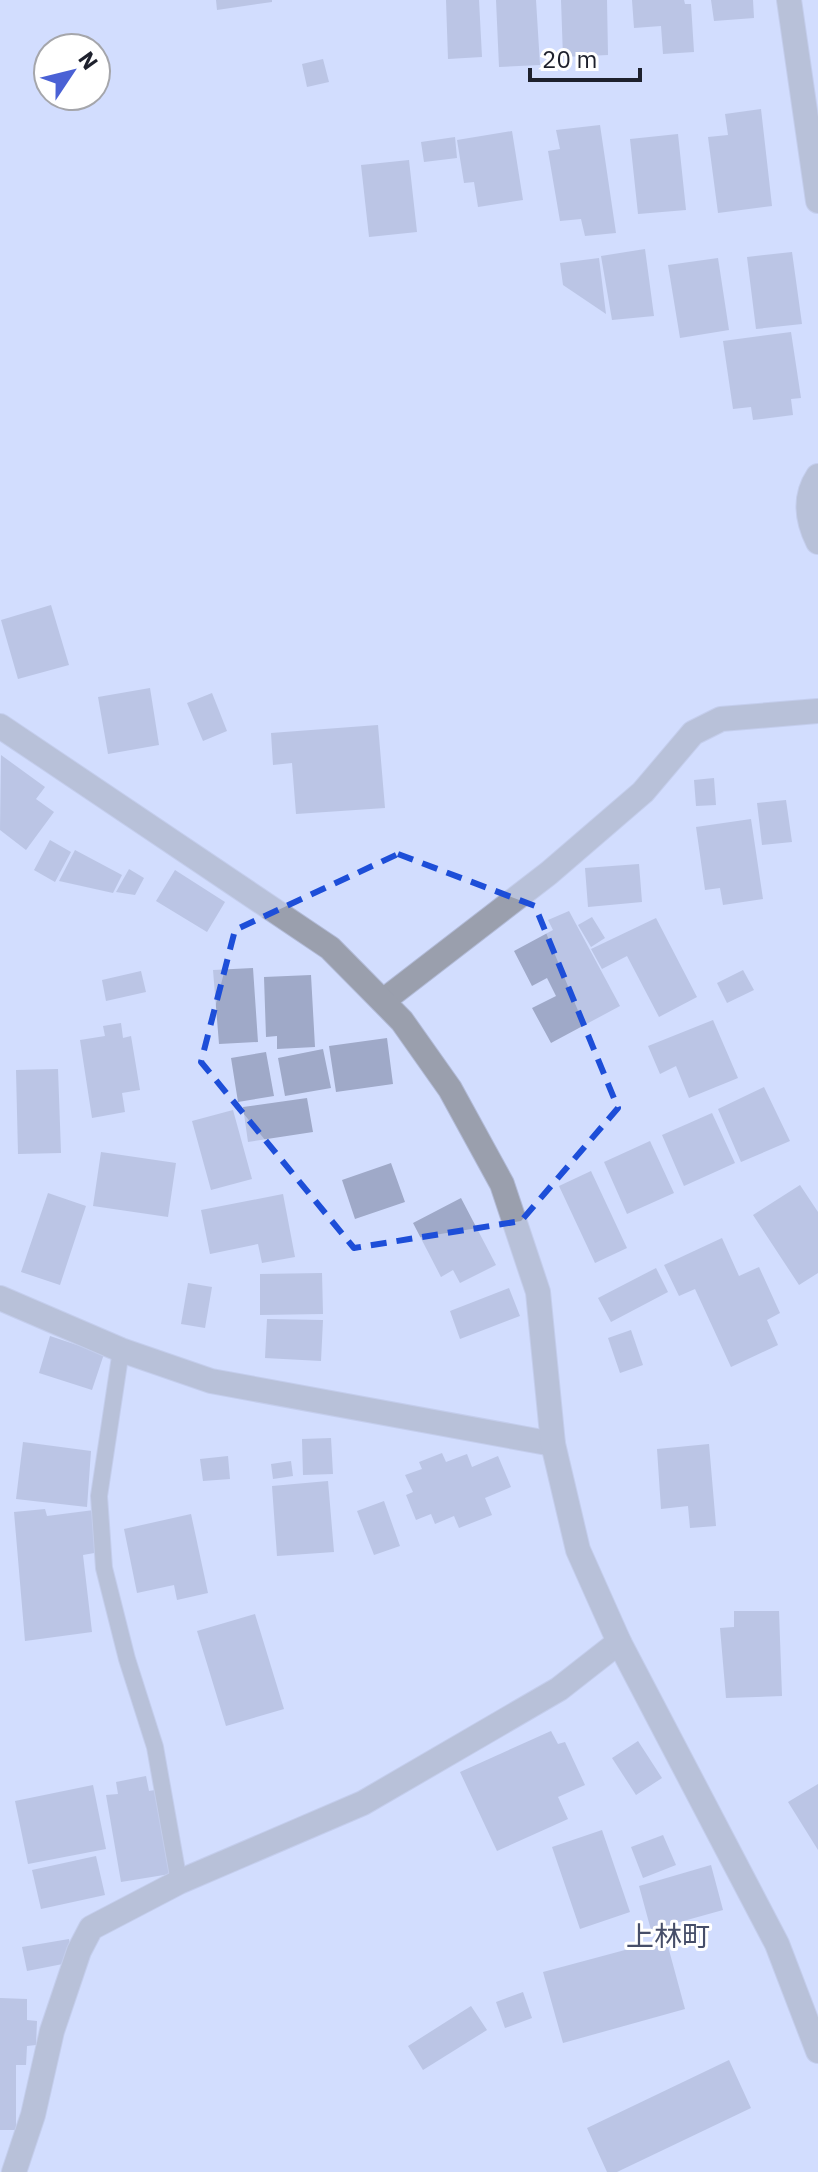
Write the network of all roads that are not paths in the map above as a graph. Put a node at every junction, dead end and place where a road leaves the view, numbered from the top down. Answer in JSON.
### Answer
{"nodes":[{"id":1,"x":789,"y":0,"type":"edge"},
{"id":2,"x":818,"y":201,"type":"edge"},
{"id":3,"x":818,"y":476,"type":"edge"},
{"id":4,"x":818,"y":542,"type":"edge"},
{"id":5,"x":818,"y":711,"type":"edge"},
{"id":6,"x":0,"y":726,"type":"edge"},
{"id":7,"x":383,"y":1001,"type":"junction"},
{"id":8,"x":0,"y":1298,"type":"edge"},
{"id":9,"x":121,"y":1350,"type":"junction"},
{"id":10,"x":553,"y":1444,"type":"junction"},
{"id":11,"x":619,"y":1642,"type":"junction"},
{"id":12,"x":179,"y":1882,"type":"junction"},
{"id":13,"x":818,"y":2051,"type":"edge"},
{"id":14,"x":14,"y":2172,"type":"edge"}],
"edges":[{"from":1,"to":2,"type":"street"},
{"from":3,"to":4,"type":"street"},
{"from":5,"to":7,"type":"street"},
{"from":6,"to":7,"type":"street"},
{"from":7,"to":10,"type":"street"},
{"from":8,"to":9,"type":"street"},
{"from":9,"to":10,"type":"street"},
{"from":9,"to":12,"type":"lane"},
{"from":10,"to":11,"type":"street"},
{"from":11,"to":12,"type":"street"},
{"from":11,"to":13,"type":"street"},
{"from":12,"to":14,"type":"street"}]}
